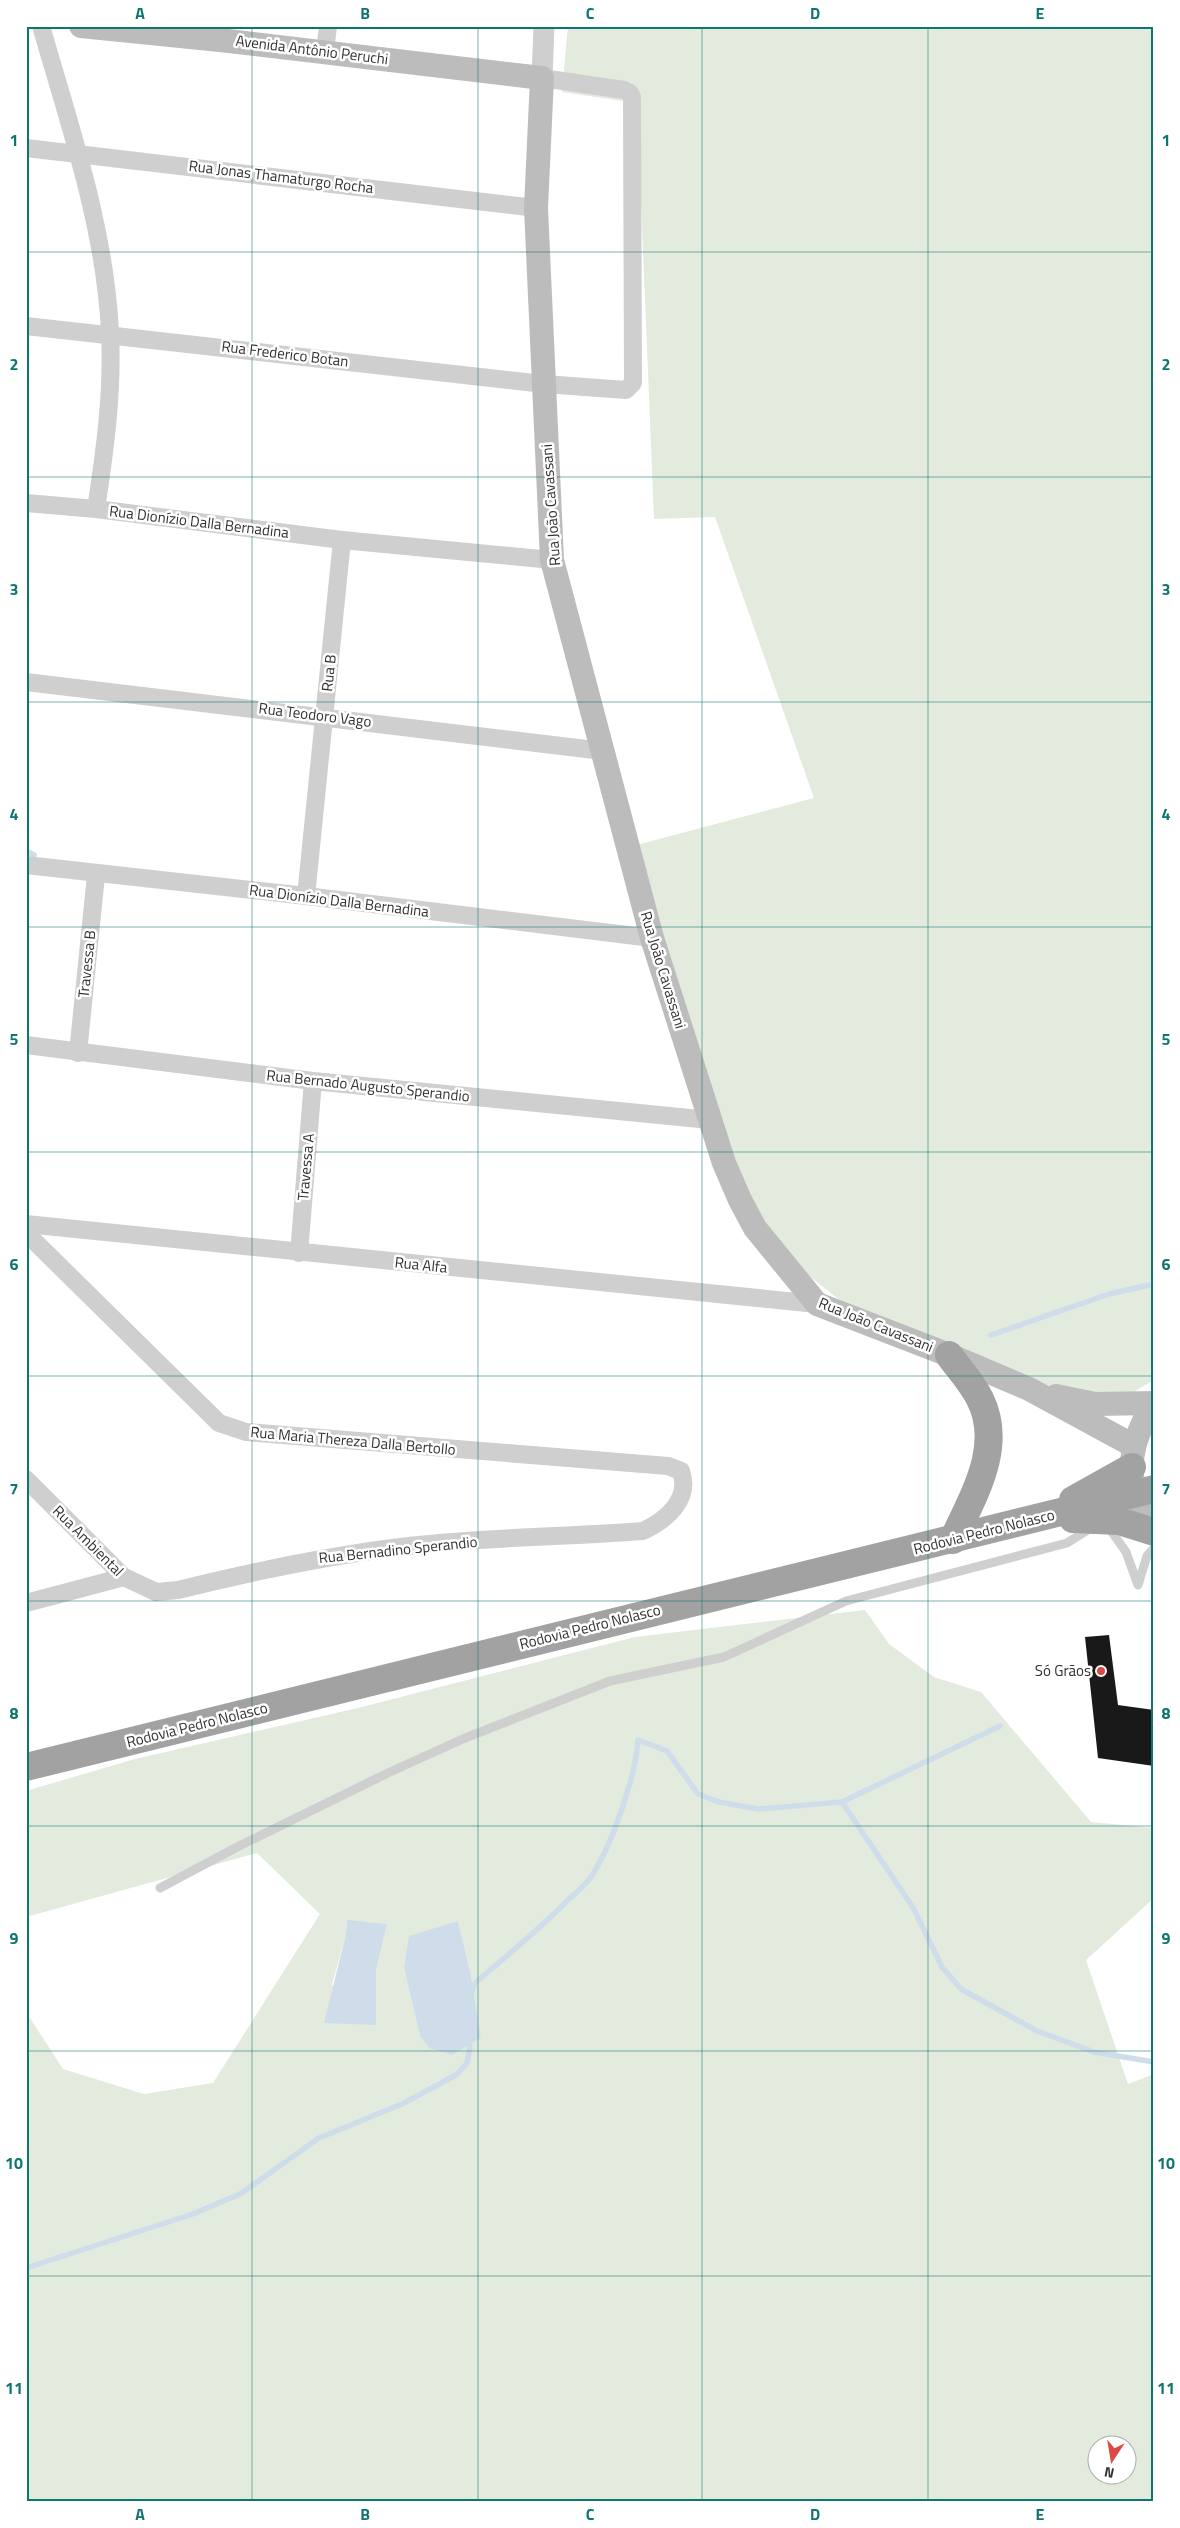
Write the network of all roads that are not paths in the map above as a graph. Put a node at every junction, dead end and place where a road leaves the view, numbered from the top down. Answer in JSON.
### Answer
{"nodes":[{"id":1,"x":41,"y":26,"type":"edge"},
{"id":2,"x":81,"y":26,"type":"edge"},
{"id":3,"x":328,"y":26,"type":"edge"},
{"id":4,"x":544,"y":26,"type":"edge"},
{"id":5,"x":221,"y":33,"type":"edge"},
{"id":6,"x":325,"y":52,"type":"junction"},
{"id":7,"x":542,"y":78,"type":"junction"},
{"id":8,"x":26,"y":148,"type":"edge"},
{"id":9,"x":78,"y":153,"type":"junction"},
{"id":10,"x":536,"y":208,"type":"junction"},
{"id":11,"x":26,"y":326,"type":"edge"},
{"id":12,"x":110,"y":334,"type":"junction"},
{"id":13,"x":544,"y":384,"type":"junction"},
{"id":14,"x":26,"y":503,"type":"edge"},
{"id":15,"x":96,"y":509,"type":"junction"},
{"id":16,"x":342,"y":540,"type":"junction"},
{"id":17,"x":552,"y":560,"type":"junction"},
{"id":18,"x":26,"y":682,"type":"edge"},
{"id":19,"x":325,"y":716,"type":"junction"},
{"id":20,"x":603,"y":751,"type":"junction"},
{"id":21,"x":26,"y":865,"type":"edge"},
{"id":22,"x":96,"y":875,"type":"junction"},
{"id":23,"x":306,"y":896,"type":"junction"},
{"id":24,"x":652,"y":938,"type":"junction"},
{"id":25,"x":26,"y":1046,"type":"edge"},
{"id":26,"x":78,"y":1053,"type":"junction"},
{"id":27,"x":313,"y":1081,"type":"junction"},
{"id":28,"x":710,"y":1120,"type":"junction"},
{"id":29,"x":26,"y":1224,"type":"edge"},
{"id":30,"x":26,"y":1234,"type":"edge"},
{"id":31,"x":299,"y":1252,"type":"junction"},
{"id":32,"x":817,"y":1304,"type":"junction"},
{"id":33,"x":949,"y":1355,"type":"junction"},
{"id":34,"x":1029,"y":1389,"type":"junction"},
{"id":35,"x":1154,"y":1404,"type":"edge"},
{"id":36,"x":1133,"y":1456,"type":"junction"},
{"id":37,"x":26,"y":1479,"type":"edge"},
{"id":38,"x":1145,"y":1492,"type":"edge"},
{"id":39,"x":1041,"y":1518,"type":"junction"},
{"id":40,"x":1103,"y":1519,"type":"junction"},
{"id":41,"x":1154,"y":1527,"type":"edge"},
{"id":42,"x":643,"y":1531,"type":"joint"},
{"id":43,"x":1154,"y":1532,"type":"edge"},
{"id":44,"x":953,"y":1540,"type":"junction"},
{"id":45,"x":1154,"y":1548,"type":"edge"},
{"id":46,"x":124,"y":1577,"type":"junction"},
{"id":47,"x":156,"y":1592,"type":"joint"},
{"id":48,"x":26,"y":1603,"type":"edge"},
{"id":49,"x":26,"y":1767,"type":"edge"},
{"id":50,"x":160,"y":1888,"type":"dead end"}],
"edges":[{"from":1,"to":9,"type":"street"},
{"from":2,"to":5,"type":"main road","name":"Avenida Antônio Peruchi"},
{"from":3,"to":6,"type":"street"},
{"from":4,"to":7,"type":"street","name":"Rua João Cavassani"},
{"from":5,"to":6,"type":"main road","name":"Avenida Antônio Peruchi"},
{"from":6,"to":7,"type":"main road","name":"Avenida Antônio Peruchi"},
{"from":7,"to":10,"type":"main road","name":"Rua João Cavassani"},
{"from":7,"to":13,"type":"street"},
{"from":8,"to":9,"type":"street","name":"Rua Jonas Thamaturgo Rocha"},
{"from":9,"to":10,"type":"street","name":"Rua Jonas Thamaturgo Rocha"},
{"from":9,"to":12,"type":"street"},
{"from":10,"to":13,"type":"main road","name":"Rua João Cavassani"},
{"from":11,"to":12,"type":"street","name":"Rua Frederico Botan"},
{"from":12,"to":13,"type":"street","name":"Rua Frederico Botan"},
{"from":12,"to":15,"type":"street"},
{"from":13,"to":17,"type":"main road","name":"Rua João Cavassani"},
{"from":14,"to":15,"type":"street","name":"Rua Dionízio Dalla Bernadina"},
{"from":15,"to":16,"type":"street","name":"Rua Dionízio Dalla Bernadina"},
{"from":16,"to":17,"type":"street","name":"Rua Dionízio Dalla Bernadina"},
{"from":16,"to":19,"type":"street","name":"Rua B"},
{"from":17,"to":20,"type":"main road","name":"Rua João Cavassani"},
{"from":18,"to":19,"type":"street","name":"Rua Teodoro Vago"},
{"from":19,"to":20,"type":"street","name":"Rua Teodoro Vago"},
{"from":19,"to":23,"type":"street","name":"Rua B"},
{"from":20,"to":24,"type":"main road","name":"Rua João Cavassani"},
{"from":21,"to":22,"type":"street","name":"Rua Dionízio Dalla Bernadina"},
{"from":22,"to":23,"type":"street","name":"Rua Dionízio Dalla Bernadina"},
{"from":22,"to":26,"type":"street","name":"Travessa B"},
{"from":23,"to":24,"type":"street","name":"Rua Dionízio Dalla Bernadina"},
{"from":24,"to":28,"type":"main road","name":"Rua João Cavassani"},
{"from":25,"to":26,"type":"street","name":"Rua Bernado Augusto Sperandio"},
{"from":26,"to":27,"type":"street","name":"Rua Bernado Augusto Sperandio"},
{"from":27,"to":28,"type":"street","name":"Rua Bernado Augusto Sperandio"},
{"from":27,"to":31,"type":"street","name":"Travessa A"},
{"from":28,"to":32,"type":"main road","name":"Rua João Cavassani"},
{"from":29,"to":31,"type":"street","name":"Rua Alfa"},
{"from":30,"to":42,"type":"street","name":"Rua Maria Thereza Dalla Bertollo"},
{"from":31,"to":32,"type":"street","name":"Rua Alfa"},
{"from":32,"to":33,"type":"main road","name":"Rua João Cavassani"},
{"from":33,"to":34,"type":"main road","name":"Rua João Cavassani"},
{"from":33,"to":44,"type":"highway"},
{"from":34,"to":35,"type":"main road"},
{"from":34,"to":36,"type":"main road"},
{"from":35,"to":36,"type":"main road"},
{"from":36,"to":38,"type":"main road"},
{"from":36,"to":39,"type":"highway"},
{"from":37,"to":46,"type":"street","name":"Rua Ambiental"},
{"from":38,"to":39,"type":"highway","name":"Rodovia Pedro Nolasco"},
{"from":38,"to":41,"type":"main road"},
{"from":39,"to":40,"type":"highway"},
{"from":39,"to":44,"type":"highway","name":"Rodovia Pedro Nolasco"},
{"from":40,"to":43,"type":"highway"},
{"from":40,"to":45,"type":"lane"},
{"from":40,"to":50,"type":"lane"},
{"from":42,"to":47,"type":"street","name":"Rua Bernadino Sperandio"},
{"from":44,"to":49,"type":"highway","name":"Rodovia Pedro Nolasco"},
{"from":46,"to":47,"type":"street","name":"Rua Ambiental"},
{"from":46,"to":48,"type":"street"}]}
